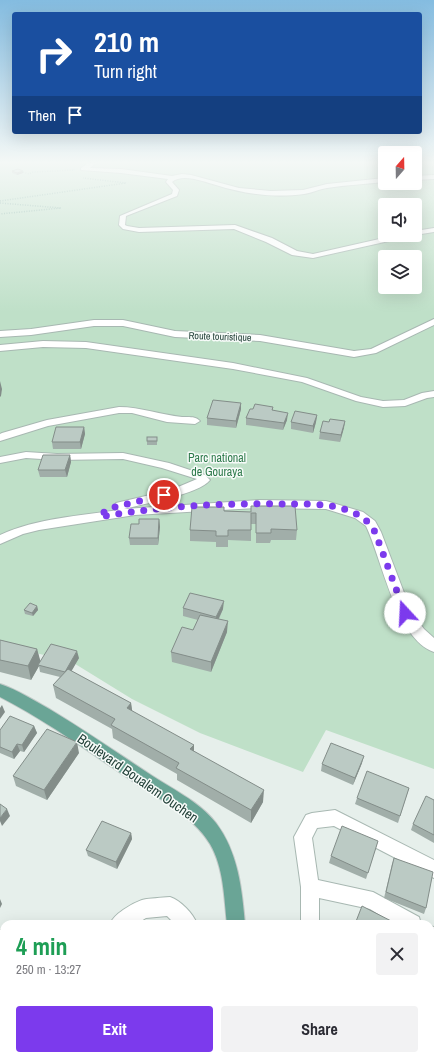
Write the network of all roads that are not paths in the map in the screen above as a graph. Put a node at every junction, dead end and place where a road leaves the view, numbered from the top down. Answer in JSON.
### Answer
{"nodes":[{"id":1,"x":131,"y":212,"type":"edge"},
{"id":2,"x":434,"y":230,"type":"edge"},
{"id":3,"x":422,"y":232,"type":"edge"},
{"id":4,"x":378,"y":241,"type":"edge"},
{"id":5,"x":434,"y":322,"type":"edge"},
{"id":6,"x":0,"y":334,"type":"edge"},
{"id":7,"x":0,"y":348,"type":"edge"},
{"id":8,"x":434,"y":394,"type":"edge"},
{"id":9,"x":195,"y":421,"type":"dead end"},
{"id":10,"x":0,"y":438,"type":"edge"},
{"id":11,"x":0,"y":460,"type":"edge"},
{"id":12,"x":100,"y":517,"type":"junction"},
{"id":13,"x":0,"y":540,"type":"edge"},
{"id":14,"x":434,"y":646,"type":"edge"},
{"id":15,"x":0,"y":690,"type":"edge"},
{"id":16,"x":434,"y":869,"type":"edge"},
{"id":17,"x":310,"y":887,"type":"junction"},
{"id":18,"x":125,"y":920,"type":"edge"},
{"id":19,"x":184,"y":920,"type":"edge"},
{"id":20,"x":236,"y":920,"type":"edge"},
{"id":21,"x":310,"y":920,"type":"edge"},
{"id":22,"x":405,"y":920,"type":"edge"}],
"edges":[{"from":1,"to":4,"type":"street"},
{"from":2,"to":3,"type":"street"},
{"from":5,"to":6,"type":"street","name":"Route touristique"},
{"from":7,"to":8,"type":"street"},
{"from":9,"to":10,"type":"street"},
{"from":11,"to":12,"type":"street"},
{"from":12,"to":13,"type":"street"},
{"from":12,"to":14,"type":"street"},
{"from":15,"to":20,"type":"main road","name":"Boulevard Boualem Ouchen"},
{"from":16,"to":17,"type":"street"},
{"from":17,"to":21,"type":"street"},
{"from":17,"to":22,"type":"street"},
{"from":18,"to":19,"type":"street"}]}
